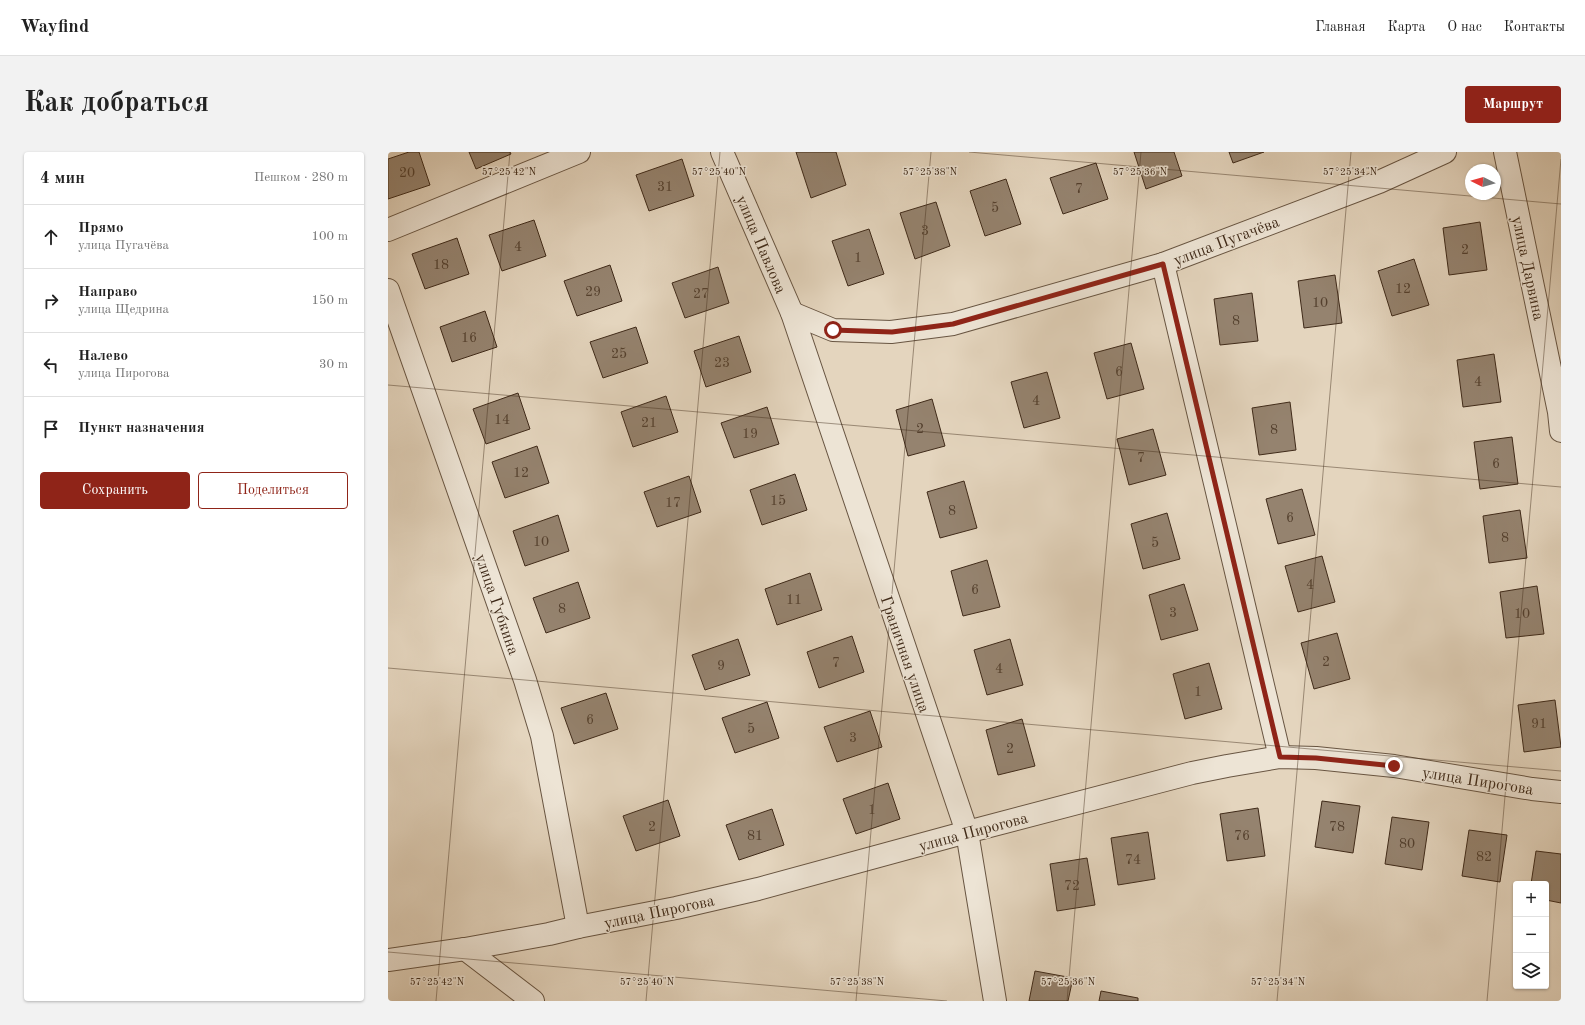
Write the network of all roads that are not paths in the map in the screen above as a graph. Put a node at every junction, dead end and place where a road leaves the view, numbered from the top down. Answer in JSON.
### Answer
{"nodes":[{"id":1,"x":579,"y":152,"type":"edge"},
{"id":2,"x":722,"y":152,"type":"edge"},
{"id":3,"x":1445,"y":152,"type":"edge"},
{"id":4,"x":1504,"y":152,"type":"edge"},
{"id":5,"x":388,"y":230,"type":"edge"},
{"id":6,"x":1163,"y":264,"type":"junction"},
{"id":7,"x":388,"y":290,"type":"edge"},
{"id":8,"x":792,"y":313,"type":"junction"},
{"id":9,"x":1560,"y":419,"type":"edge"},
{"id":10,"x":1280,"y":757,"type":"junction"},
{"id":11,"x":1561,"y":792,"type":"edge"},
{"id":12,"x":967,"y":832,"type":"junction"},
{"id":13,"x":578,"y":927,"type":"junction"},
{"id":14,"x":465,"y":949,"type":"junction"},
{"id":15,"x":388,"y":960,"type":"edge"},
{"id":16,"x":533,"y":1001,"type":"edge"},
{"id":17,"x":995,"y":1001,"type":"edge"}],
"edges":[{"from":1,"to":5,"type":"street"},
{"from":2,"to":8,"type":"street","name":"улица Павлова"},
{"from":3,"to":6,"type":"street","name":"улица Пугачёва"},
{"from":4,"to":9,"type":"street","name":"улица Дарвина"},
{"from":6,"to":8,"type":"street","name":"улица Пугачёва"},
{"from":6,"to":10,"type":"street"},
{"from":7,"to":13,"type":"street","name":"улица Губкина"},
{"from":8,"to":12,"type":"street","name":"Граничная улица"},
{"from":10,"to":11,"type":"street","name":"улица Пирогова"},
{"from":10,"to":12,"type":"street","name":"улица Пирогова"},
{"from":12,"to":13,"type":"street","name":"улица Пирогова"},
{"from":12,"to":17,"type":"street","name":"Граничная улица"},
{"from":13,"to":14,"type":"street","name":"улица Пирогова"},
{"from":14,"to":15,"type":"street","name":"улица Пирогова"},
{"from":14,"to":16,"type":"street"}]}
